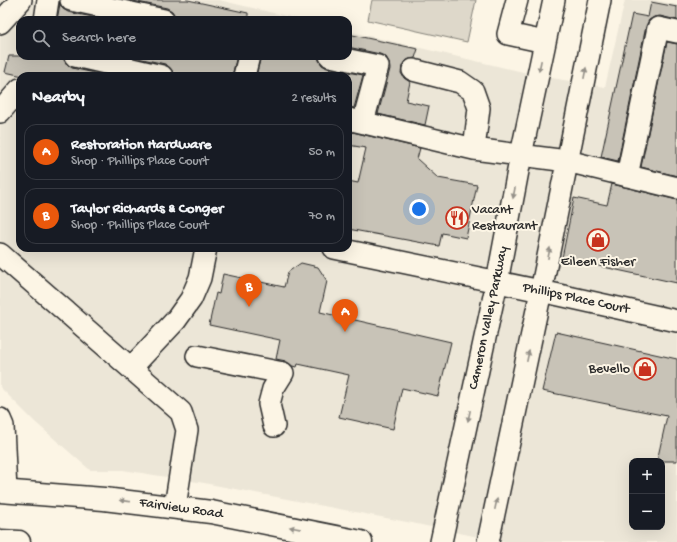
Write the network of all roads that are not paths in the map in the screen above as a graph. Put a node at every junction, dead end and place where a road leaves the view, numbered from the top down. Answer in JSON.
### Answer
{"nodes":[{"id":1,"x":21,"y":0,"type":"edge"},
{"id":2,"x":48,"y":0,"type":"edge"},
{"id":3,"x":71,"y":0,"type":"edge"},
{"id":4,"x":517,"y":0,"type":"edge"},
{"id":5,"x":554,"y":0,"type":"edge"},
{"id":6,"x":600,"y":0,"type":"edge"},
{"id":7,"x":46,"y":16,"type":"edge"},
{"id":8,"x":145,"y":16,"type":"edge"},
{"id":9,"x":0,"y":23,"type":"edge"},
{"id":10,"x":677,"y":32,"type":"edge"},
{"id":11,"x":545,"y":42,"type":"junction"},
{"id":12,"x":92,"y":60,"type":"edge"},
{"id":13,"x":248,"y":60,"type":"edge"},
{"id":14,"x":349,"y":60,"type":"edge"},
{"id":15,"x":413,"y":70,"type":"dead end"},
{"id":16,"x":145,"y":72,"type":"edge"},
{"id":17,"x":245,"y":72,"type":"edge"},
{"id":18,"x":16,"y":94,"type":"edge"},
{"id":19,"x":0,"y":112,"type":"edge"},
{"id":20,"x":355,"y":120,"type":"edge"},
{"id":21,"x":474,"y":149,"type":"junction"},
{"id":22,"x":521,"y":155,"type":"junction"},
{"id":23,"x":568,"y":162,"type":"junction"},
{"id":24,"x":627,"y":176,"type":"junction"},
{"id":25,"x":677,"y":188,"type":"edge"},
{"id":26,"x":205,"y":252,"type":"edge"},
{"id":27,"x":352,"y":252,"type":"edge"},
{"id":28,"x":0,"y":254,"type":"edge"},
{"id":29,"x":497,"y":282,"type":"junction"},
{"id":30,"x":541,"y":291,"type":"junction"},
{"id":31,"x":677,"y":321,"type":"edge"},
{"id":32,"x":198,"y":356,"type":"dead end"},
{"id":33,"x":131,"y":368,"type":"junction"},
{"id":34,"x":0,"y":419,"type":"edge"},
{"id":35,"x":274,"y":426,"type":"dead end"},
{"id":36,"x":3,"y":491,"type":"edge"},
{"id":37,"x":176,"y":507,"type":"junction"},
{"id":38,"x":0,"y":541,"type":"edge"},
{"id":39,"x":19,"y":542,"type":"edge"},
{"id":40,"x":361,"y":542,"type":"edge"},
{"id":41,"x":441,"y":542,"type":"edge"},
{"id":42,"x":488,"y":542,"type":"edge"}],
"edges":[{"from":1,"to":9,"type":"street"},
{"from":2,"to":7,"type":"street"},
{"from":3,"to":8,"type":"street"},
{"from":4,"to":11,"type":"street"},
{"from":5,"to":11,"type":"street","name":"Cameron Valley Parkway"},
{"from":23,"to":6,"type":"street","one_way":true},
{"from":10,"to":24,"type":"street"},
{"from":11,"to":22,"type":"street","name":"Cameron Valley Parkway","one_way":true},
{"from":12,"to":16,"type":"street"},
{"from":13,"to":17,"type":"street"},
{"from":14,"to":20,"type":"street"},
{"from":15,"to":21,"type":"street"},
{"from":18,"to":19,"type":"street"},
{"from":20,"to":21,"type":"street"},
{"from":21,"to":22,"type":"street"},
{"from":22,"to":23,"type":"street"},
{"from":22,"to":29,"type":"street","name":"Cameron Valley Parkway","one_way":true},
{"from":23,"to":24,"type":"street"},
{"from":30,"to":23,"type":"street","one_way":true},
{"from":24,"to":25,"type":"street"},
{"from":26,"to":33,"type":"street"},
{"from":27,"to":29,"type":"street","name":"Phillips Place Court"},
{"from":28,"to":33,"type":"street"},
{"from":29,"to":30,"type":"street","name":"Phillips Place Court"},
{"from":29,"to":41,"type":"street","name":"Cameron Valley Parkway","one_way":true},
{"from":30,"to":31,"type":"street","name":"Phillips Place Court"},
{"from":42,"to":30,"type":"street","one_way":true},
{"from":32,"to":35,"type":"street"},
{"from":33,"to":37,"type":"street"},
{"from":34,"to":36,"type":"street"},
{"from":37,"to":36,"type":"main road","name":"Fairview Road","one_way":true},
{"from":40,"to":37,"type":"main road","name":"Fairview Road","one_way":true},
{"from":38,"to":39,"type":"main road"}]}
